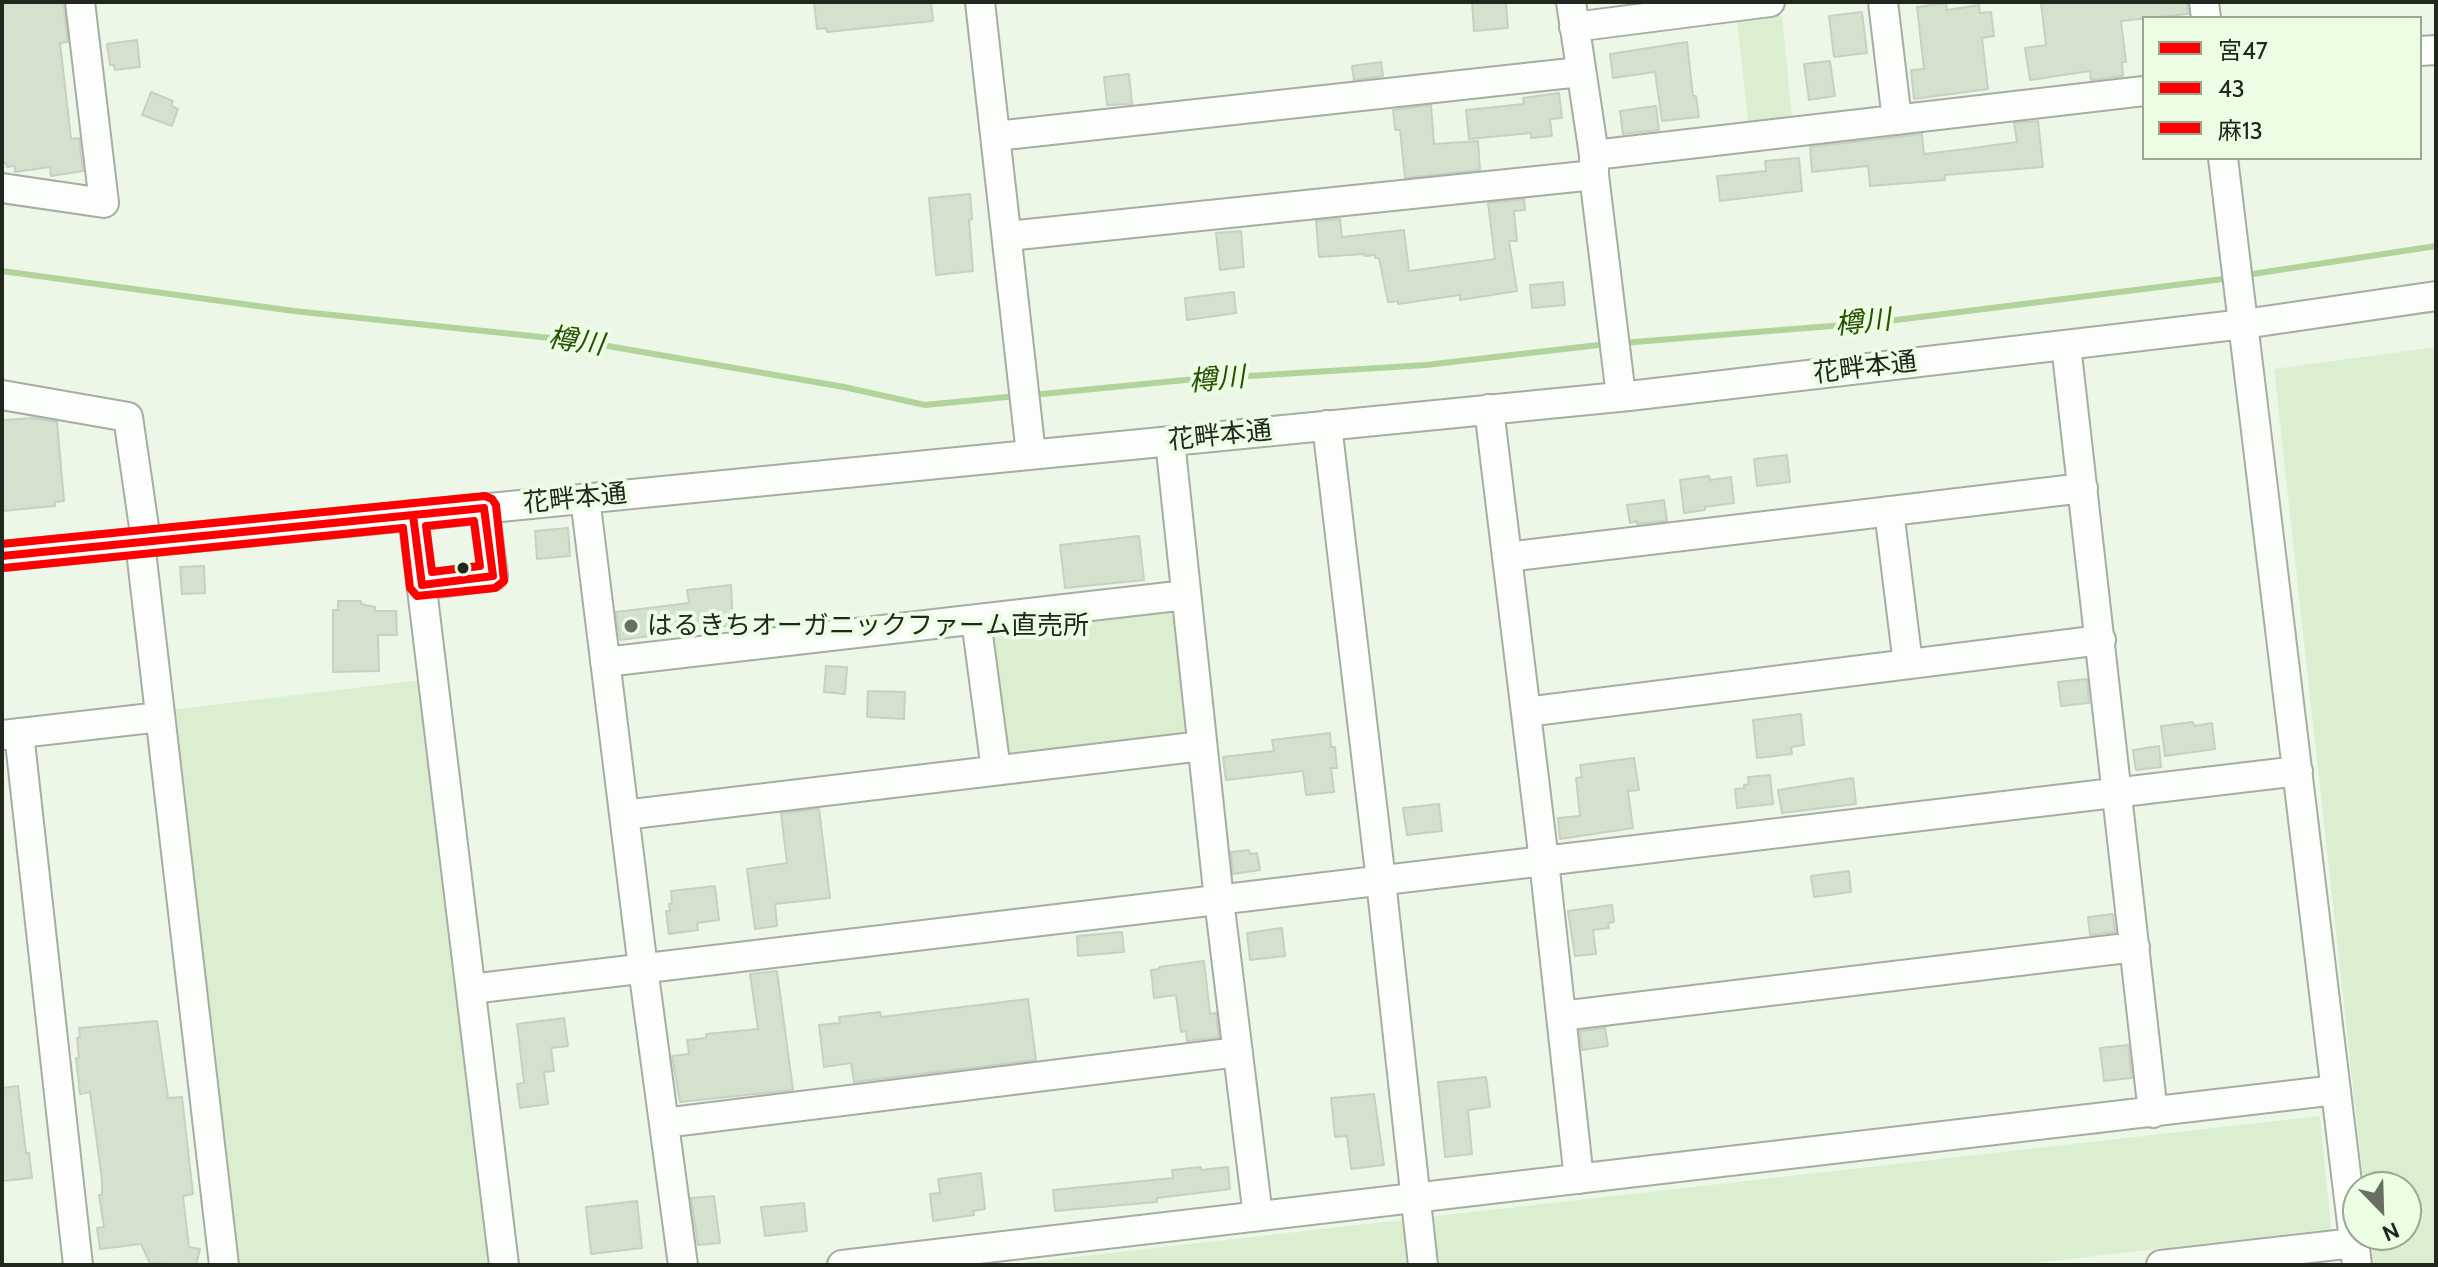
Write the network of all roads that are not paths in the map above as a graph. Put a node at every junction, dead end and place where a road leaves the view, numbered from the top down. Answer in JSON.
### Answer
{"nodes":[{"id":1,"x":80,"y":2,"type":"edge"},
{"id":2,"x":980,"y":2,"type":"edge"},
{"id":3,"x":1770,"y":2,"type":"edge"},
{"id":4,"x":1883,"y":2,"type":"edge"},
{"id":5,"x":1572,"y":14,"type":"edge"},
{"id":6,"x":1580,"y":72,"type":"junction"},
{"id":7,"x":2142,"y":91,"type":"edge"},
{"id":8,"x":1897,"y":120,"type":"junction"},
{"id":9,"x":996,"y":136,"type":"junction"},
{"id":10,"x":2223,"y":160,"type":"edge"},
{"id":11,"x":1594,"y":165,"type":"junction"},
{"id":12,"x":2,"y":188,"type":"edge"},
{"id":13,"x":1008,"y":236,"type":"junction"},
{"id":14,"x":2436,"y":296,"type":"edge"},
{"id":15,"x":2244,"y":324,"type":"junction"},
{"id":16,"x":2066,"y":345,"type":"junction"},
{"id":17,"x":2,"y":395,"type":"edge"},
{"id":18,"x":1621,"y":396,"type":"junction"},
{"id":19,"x":1489,"y":409,"type":"junction"},
{"id":20,"x":1327,"y":425,"type":"junction"},
{"id":21,"x":1030,"y":441,"type":"junction"},
{"id":22,"x":1170,"y":441,"type":"junction"},
{"id":23,"x":2083,"y":488,"type":"junction"},
{"id":24,"x":585,"y":498,"type":"junction"},
{"id":25,"x":484,"y":508,"type":"junction"},
{"id":26,"x":1889,"y":511,"type":"junction"},
{"id":27,"x":413,"y":515,"type":"junction"},
{"id":28,"x":143,"y":541,"type":"junction"},
{"id":29,"x":2,"y":556,"type":"edge"},
{"id":30,"x":1507,"y":557,"type":"junction"},
{"id":31,"x":422,"y":585,"type":"junction"},
{"id":32,"x":1186,"y":595,"type":"junction"},
{"id":33,"x":976,"y":620,"type":"junction"},
{"id":34,"x":2101,"y":640,"type":"junction"},
{"id":35,"x":605,"y":662,"type":"junction"},
{"id":36,"x":1908,"y":664,"type":"junction"},
{"id":37,"x":1526,"y":712,"type":"junction"},
{"id":38,"x":160,"y":717,"type":"junction"},
{"id":39,"x":10,"y":734,"type":"edge"},
{"id":40,"x":1202,"y":746,"type":"junction"},
{"id":41,"x":996,"y":770,"type":"junction"},
{"id":42,"x":2298,"y":771,"type":"junction"},
{"id":43,"x":2118,"y":792,"type":"junction"},
{"id":44,"x":624,"y":815,"type":"junction"},
{"id":45,"x":1544,"y":861,"type":"junction"},
{"id":46,"x":1381,"y":881,"type":"junction"},
{"id":47,"x":1219,"y":900,"type":"junction"},
{"id":48,"x":2135,"y":947,"type":"junction"},
{"id":49,"x":643,"y":968,"type":"junction"},
{"id":50,"x":471,"y":989,"type":"junction"},
{"id":51,"x":1561,"y":1016,"type":"junction"},
{"id":52,"x":1238,"y":1052,"type":"junction"},
{"id":53,"x":2336,"y":1090,"type":"junction"},
{"id":54,"x":2153,"y":1113,"type":"junction"},
{"id":55,"x":664,"y":1123,"type":"junction"},
{"id":56,"x":1579,"y":1179,"type":"junction"},
{"id":57,"x":1415,"y":1198,"type":"junction"},
{"id":58,"x":1258,"y":1216,"type":"junction"},
{"id":59,"x":2355,"y":1254,"type":"edge"},
{"id":60,"x":78,"y":1265,"type":"edge"},
{"id":61,"x":224,"y":1265,"type":"edge"},
{"id":62,"x":504,"y":1265,"type":"edge"},
{"id":63,"x":683,"y":1265,"type":"edge"},
{"id":64,"x":842,"y":1265,"type":"edge"},
{"id":65,"x":1423,"y":1265,"type":"edge"},
{"id":66,"x":2169,"y":1265,"type":"edge"}],
"edges":[{"from":1,"to":12,"type":"street"},
{"from":2,"to":9,"type":"street"},
{"from":3,"to":5,"type":"street"},
{"from":4,"to":8,"type":"street"},
{"from":5,"to":6,"type":"street"},
{"from":6,"to":9,"type":"street"},
{"from":6,"to":11,"type":"street"},
{"from":7,"to":8,"type":"street"},
{"from":8,"to":11,"type":"street"},
{"from":9,"to":13,"type":"street"},
{"from":10,"to":15,"type":"street"},
{"from":11,"to":13,"type":"street"},
{"from":11,"to":18,"type":"street"},
{"from":13,"to":21,"type":"street"},
{"from":14,"to":15,"type":"street","name":"花畔本通"},
{"from":15,"to":16,"type":"street","name":"花畔本通"},
{"from":15,"to":42,"type":"street"},
{"from":16,"to":18,"type":"street","name":"花畔本通"},
{"from":16,"to":23,"type":"street"},
{"from":17,"to":28,"type":"street"},
{"from":18,"to":19,"type":"street","name":"花畔本通"},
{"from":19,"to":20,"type":"street","name":"花畔本通"},
{"from":19,"to":30,"type":"street"},
{"from":20,"to":22,"type":"street","name":"花畔本通"},
{"from":20,"to":46,"type":"street"},
{"from":21,"to":22,"type":"street","name":"花畔本通"},
{"from":21,"to":24,"type":"street","name":"花畔本通"},
{"from":22,"to":32,"type":"street"},
{"from":23,"to":26,"type":"street"},
{"from":23,"to":34,"type":"street"},
{"from":24,"to":25,"type":"street","name":"花畔本通"},
{"from":24,"to":35,"type":"street"},
{"from":25,"to":27,"type":"street","name":"花畔本通"},
{"from":25,"to":31,"type":"street"},
{"from":26,"to":30,"type":"street"},
{"from":26,"to":36,"type":"street"},
{"from":27,"to":28,"type":"street","name":"花畔本通"},
{"from":27,"to":31,"type":"street"},
{"from":28,"to":29,"type":"street","name":"花畔本通"},
{"from":28,"to":38,"type":"street"},
{"from":30,"to":37,"type":"street"},
{"from":31,"to":50,"type":"street"},
{"from":32,"to":33,"type":"street"},
{"from":32,"to":40,"type":"street"},
{"from":33,"to":35,"type":"street"},
{"from":33,"to":41,"type":"street"},
{"from":34,"to":36,"type":"street"},
{"from":34,"to":43,"type":"street"},
{"from":35,"to":44,"type":"street"},
{"from":36,"to":37,"type":"street"},
{"from":37,"to":45,"type":"street"},
{"from":38,"to":39,"type":"street"},
{"from":38,"to":61,"type":"street"},
{"from":39,"to":60,"type":"street"},
{"from":40,"to":41,"type":"street"},
{"from":40,"to":47,"type":"street"},
{"from":41,"to":44,"type":"street"},
{"from":42,"to":43,"type":"street"},
{"from":42,"to":53,"type":"street"},
{"from":43,"to":45,"type":"street"},
{"from":43,"to":48,"type":"street"},
{"from":44,"to":49,"type":"street"},
{"from":45,"to":46,"type":"street"},
{"from":45,"to":51,"type":"street"},
{"from":46,"to":47,"type":"street"},
{"from":46,"to":57,"type":"street"},
{"from":47,"to":49,"type":"street"},
{"from":47,"to":52,"type":"street"},
{"from":48,"to":51,"type":"street"},
{"from":48,"to":54,"type":"street"},
{"from":49,"to":50,"type":"street"},
{"from":49,"to":55,"type":"street"},
{"from":50,"to":62,"type":"street"},
{"from":51,"to":56,"type":"street"},
{"from":52,"to":55,"type":"street"},
{"from":52,"to":58,"type":"street"},
{"from":53,"to":54,"type":"street"},
{"from":53,"to":59,"type":"street"},
{"from":54,"to":56,"type":"street"},
{"from":55,"to":63,"type":"street"},
{"from":56,"to":57,"type":"street"},
{"from":57,"to":58,"type":"street"},
{"from":57,"to":65,"type":"street"},
{"from":58,"to":64,"type":"street"},
{"from":59,"to":66,"type":"street"}]}
